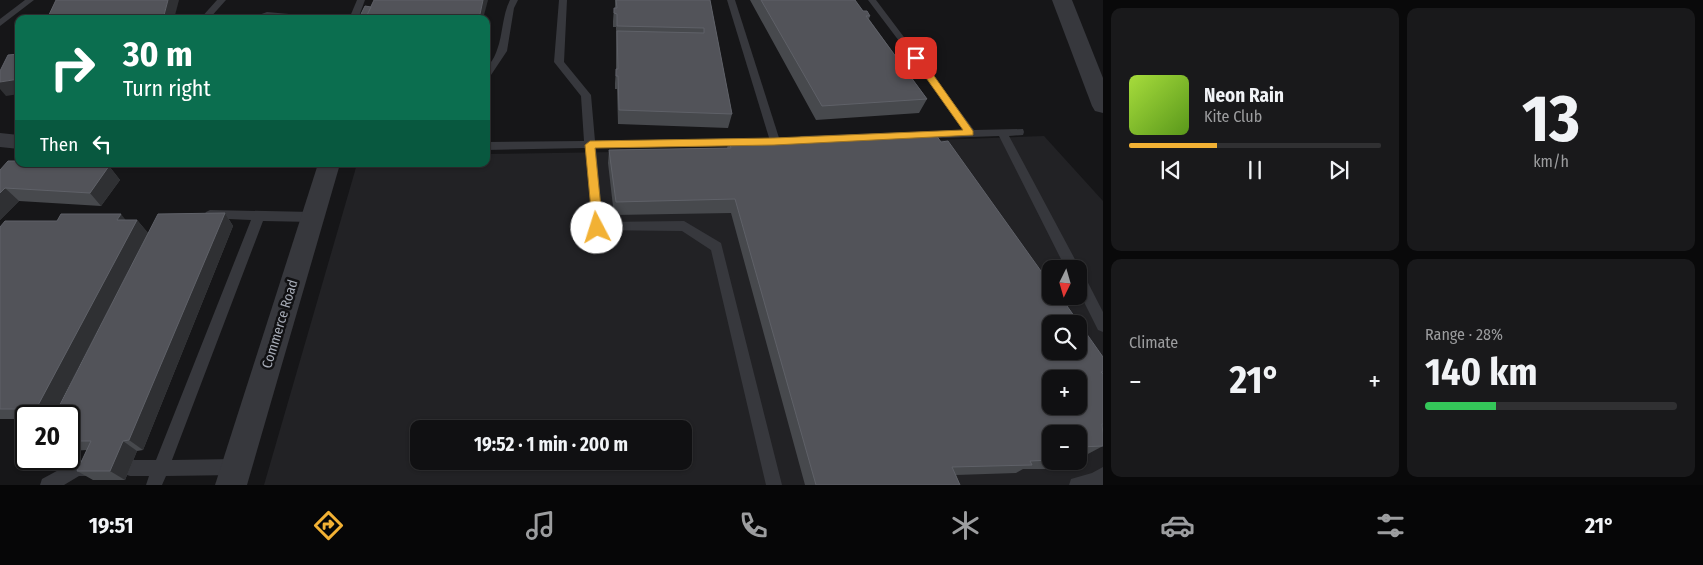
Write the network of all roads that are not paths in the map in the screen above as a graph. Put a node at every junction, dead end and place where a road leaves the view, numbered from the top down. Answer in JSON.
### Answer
{"nodes":[{"id":1,"x":30,"y":0,"type":"edge"},
{"id":2,"x":222,"y":0,"type":"edge"},
{"id":3,"x":362,"y":0,"type":"edge"},
{"id":4,"x":514,"y":0,"type":"edge"},
{"id":5,"x":563,"y":0,"type":"edge"},
{"id":6,"x":732,"y":0,"type":"edge"},
{"id":7,"x":872,"y":0,"type":"edge"},
{"id":8,"x":1062,"y":0,"type":"edge"},
{"id":9,"x":208,"y":15,"type":"edge"},
{"id":10,"x":355,"y":15,"type":"edge"},
{"id":11,"x":0,"y":23,"type":"edge"},
{"id":12,"x":490,"y":70,"type":"edge"},
{"id":13,"x":1103,"y":106,"type":"edge"},
{"id":14,"x":1002,"y":132,"type":"junction"},
{"id":15,"x":1019,"y":132,"type":"dead end"},
{"id":16,"x":970,"y":133,"type":"junction"},
{"id":17,"x":0,"y":140,"type":"edge"},
{"id":18,"x":775,"y":141,"type":"junction"},
{"id":19,"x":15,"y":142,"type":"edge"},
{"id":20,"x":590,"y":145,"type":"junction"},
{"id":21,"x":490,"y":146,"type":"edge"},
{"id":22,"x":328,"y":167,"type":"edge"},
{"id":23,"x":195,"y":215,"type":"edge"},
{"id":24,"x":259,"y":216,"type":"junction"},
{"id":25,"x":313,"y":217,"type":"junction"},
{"id":26,"x":1068,"y":260,"type":"edge"},
{"id":27,"x":1088,"y":297,"type":"edge"},
{"id":28,"x":1103,"y":326,"type":"edge"},
{"id":29,"x":98,"y":468,"type":"edge"},
{"id":30,"x":130,"y":468,"type":"dead end"},
{"id":31,"x":160,"y":468,"type":"junction"},
{"id":32,"x":1103,"y":475,"type":"edge"},
{"id":33,"x":233,"y":476,"type":"edge"},
{"id":34,"x":48,"y":485,"type":"edge"},
{"id":35,"x":154,"y":485,"type":"edge"},
{"id":36,"x":774,"y":485,"type":"edge"},
{"id":37,"x":1077,"y":485,"type":"edge"}],
"edges":[{"from":1,"to":11,"type":"lane"},
{"from":2,"to":9,"type":"lane"},
{"from":3,"to":10,"type":"lane"},
{"from":4,"to":12,"type":"lane"},
{"from":5,"to":20,"type":"lane"},
{"from":6,"to":18,"type":"lane"},
{"from":7,"to":16,"type":"lane"},
{"from":8,"to":13,"type":"street"},
{"from":14,"to":15,"type":"lane"},
{"from":14,"to":16,"type":"lane"},
{"from":14,"to":26,"type":"lane"},
{"from":16,"to":18,"type":"lane"},
{"from":17,"to":19,"type":"street"},
{"from":18,"to":20,"type":"lane"},
{"from":20,"to":21,"type":"lane"},
{"from":20,"to":36,"type":"lane"},
{"from":22,"to":25,"type":"street","name":"Commerce Road"},
{"from":23,"to":24,"type":"lane"},
{"from":24,"to":25,"type":"lane"},
{"from":24,"to":31,"type":"lane"},
{"from":25,"to":33,"type":"street","name":"Commerce Road"},
{"from":27,"to":28,"type":"lane"},
{"from":29,"to":34,"type":"lane"},
{"from":30,"to":31,"type":"lane"},
{"from":31,"to":33,"type":"lane"},
{"from":31,"to":35,"type":"lane"},
{"from":32,"to":37,"type":"lane"}]}
